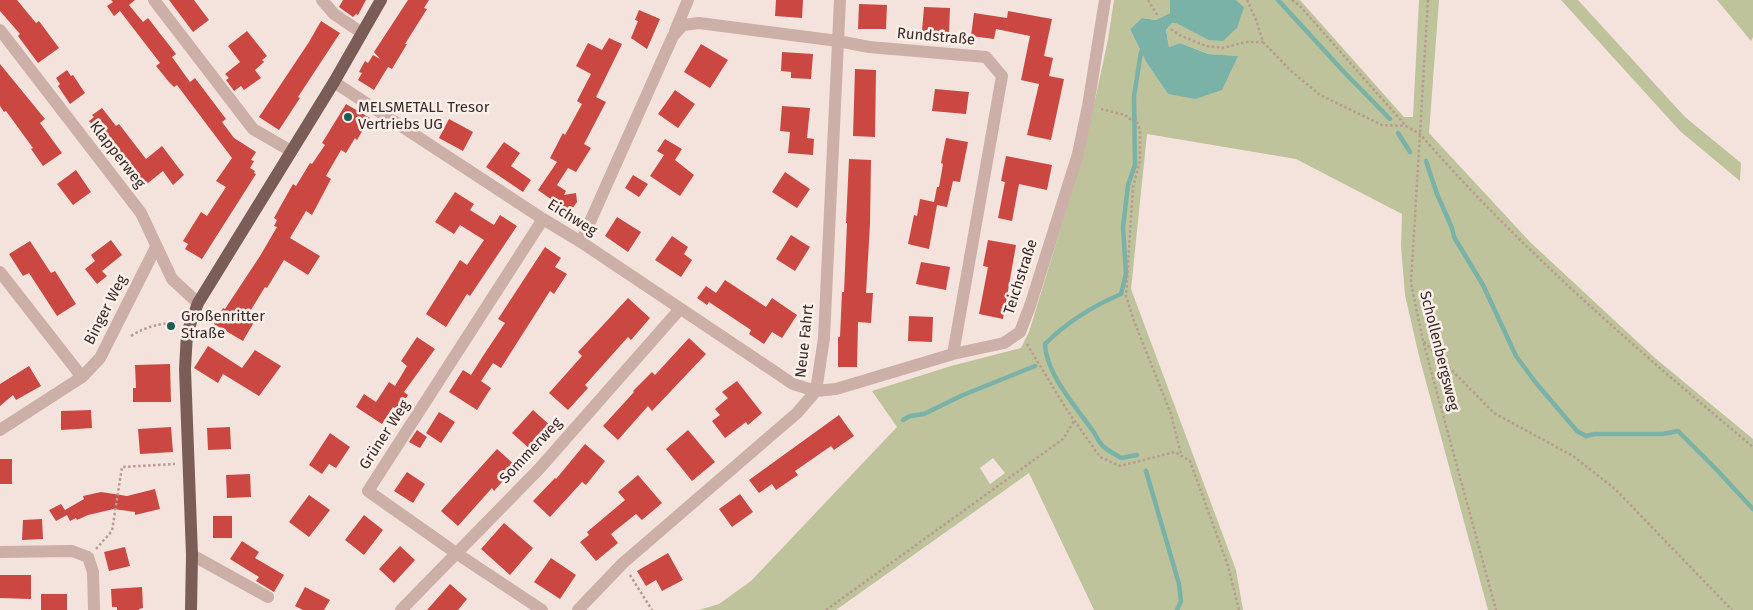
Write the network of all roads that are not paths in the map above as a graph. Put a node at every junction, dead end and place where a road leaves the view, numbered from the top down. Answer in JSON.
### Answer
{"nodes":[{"id":1,"x":154,"y":0,"type":"edge"},
{"id":2,"x":322,"y":0,"type":"edge"},
{"id":3,"x":381,"y":0,"type":"edge"},
{"id":4,"x":688,"y":0,"type":"edge"},
{"id":5,"x":840,"y":0,"type":"edge"},
{"id":6,"x":1105,"y":0,"type":"edge"},
{"id":7,"x":0,"y":30,"type":"edge"},
{"id":8,"x":362,"y":34,"type":"junction"},
{"id":9,"x":673,"y":36,"type":"junction"},
{"id":10,"x":838,"y":41,"type":"junction"},
{"id":11,"x":334,"y":82,"type":"junction"},
{"id":12,"x":291,"y":151,"type":"junction"},
{"id":13,"x":543,"y":220,"type":"junction"},
{"id":14,"x":581,"y":242,"type":"junction"},
{"id":15,"x":156,"y":247,"type":"junction"},
{"id":16,"x":0,"y":272,"type":"edge"},
{"id":17,"x":198,"y":303,"type":"junction"},
{"id":18,"x":680,"y":309,"type":"junction"},
{"id":19,"x":953,"y":354,"type":"junction"},
{"id":20,"x":82,"y":377,"type":"junction"},
{"id":21,"x":793,"y":384,"type":"joint"},
{"id":22,"x":816,"y":391,"type":"junction"},
{"id":23,"x":0,"y":430,"type":"edge"},
{"id":24,"x":0,"y":552,"type":"edge"},
{"id":25,"x":456,"y":553,"type":"junction"},
{"id":26,"x":192,"y":555,"type":"junction"},
{"id":27,"x":268,"y":597,"type":"dead end"},
{"id":28,"x":94,"y":610,"type":"edge"},
{"id":29,"x":191,"y":610,"type":"edge"},
{"id":30,"x":401,"y":610,"type":"edge"},
{"id":31,"x":542,"y":610,"type":"edge"},
{"id":32,"x":578,"y":610,"type":"edge"}],
"edges":[{"from":1,"to":12,"type":"street"},
{"from":2,"to":8,"type":"street"},
{"from":3,"to":8,"type":"main road"},
{"from":4,"to":9,"type":"street"},
{"from":5,"to":10,"type":"street","name":"Neue Fahrt"},
{"from":6,"to":19,"type":"street","name":"Teichstraße"},
{"from":7,"to":15,"type":"street","name":"Klapperweg"},
{"from":8,"to":11,"type":"main road"},
{"from":9,"to":10,"type":"street","name":"Rundstraße"},
{"from":9,"to":14,"type":"street"},
{"from":10,"to":19,"type":"street","name":"Rundstraße"},
{"from":10,"to":22,"type":"street","name":"Neue Fahrt"},
{"from":11,"to":12,"type":"main road"},
{"from":11,"to":13,"type":"street","name":"Eichweg"},
{"from":12,"to":17,"type":"main road"},
{"from":13,"to":14,"type":"street","name":"Eichweg"},
{"from":13,"to":25,"type":"street","name":"Grüner Weg"},
{"from":14,"to":18,"type":"street","name":"Eichweg"},
{"from":15,"to":17,"type":"street","name":"Klapperweg"},
{"from":15,"to":20,"type":"street","name":"Binger Weg"},
{"from":16,"to":20,"type":"street"},
{"from":17,"to":26,"type":"main road"},
{"from":18,"to":21,"type":"street","name":"Eichweg"},
{"from":18,"to":25,"type":"street","name":"Sommerweg"},
{"from":19,"to":22,"type":"street","name":"Teichstraße"},
{"from":20,"to":23,"type":"street","name":"Binger Weg"},
{"from":21,"to":22,"type":"street","name":"Teichstraße"},
{"from":22,"to":32,"type":"street","name":"Neue Fahrt"},
{"from":24,"to":28,"type":"street"},
{"from":25,"to":30,"type":"street","name":"Sommerweg"},
{"from":25,"to":31,"type":"street","name":"Grüner Weg"},
{"from":26,"to":27,"type":"street"},
{"from":26,"to":29,"type":"main road"}]}
